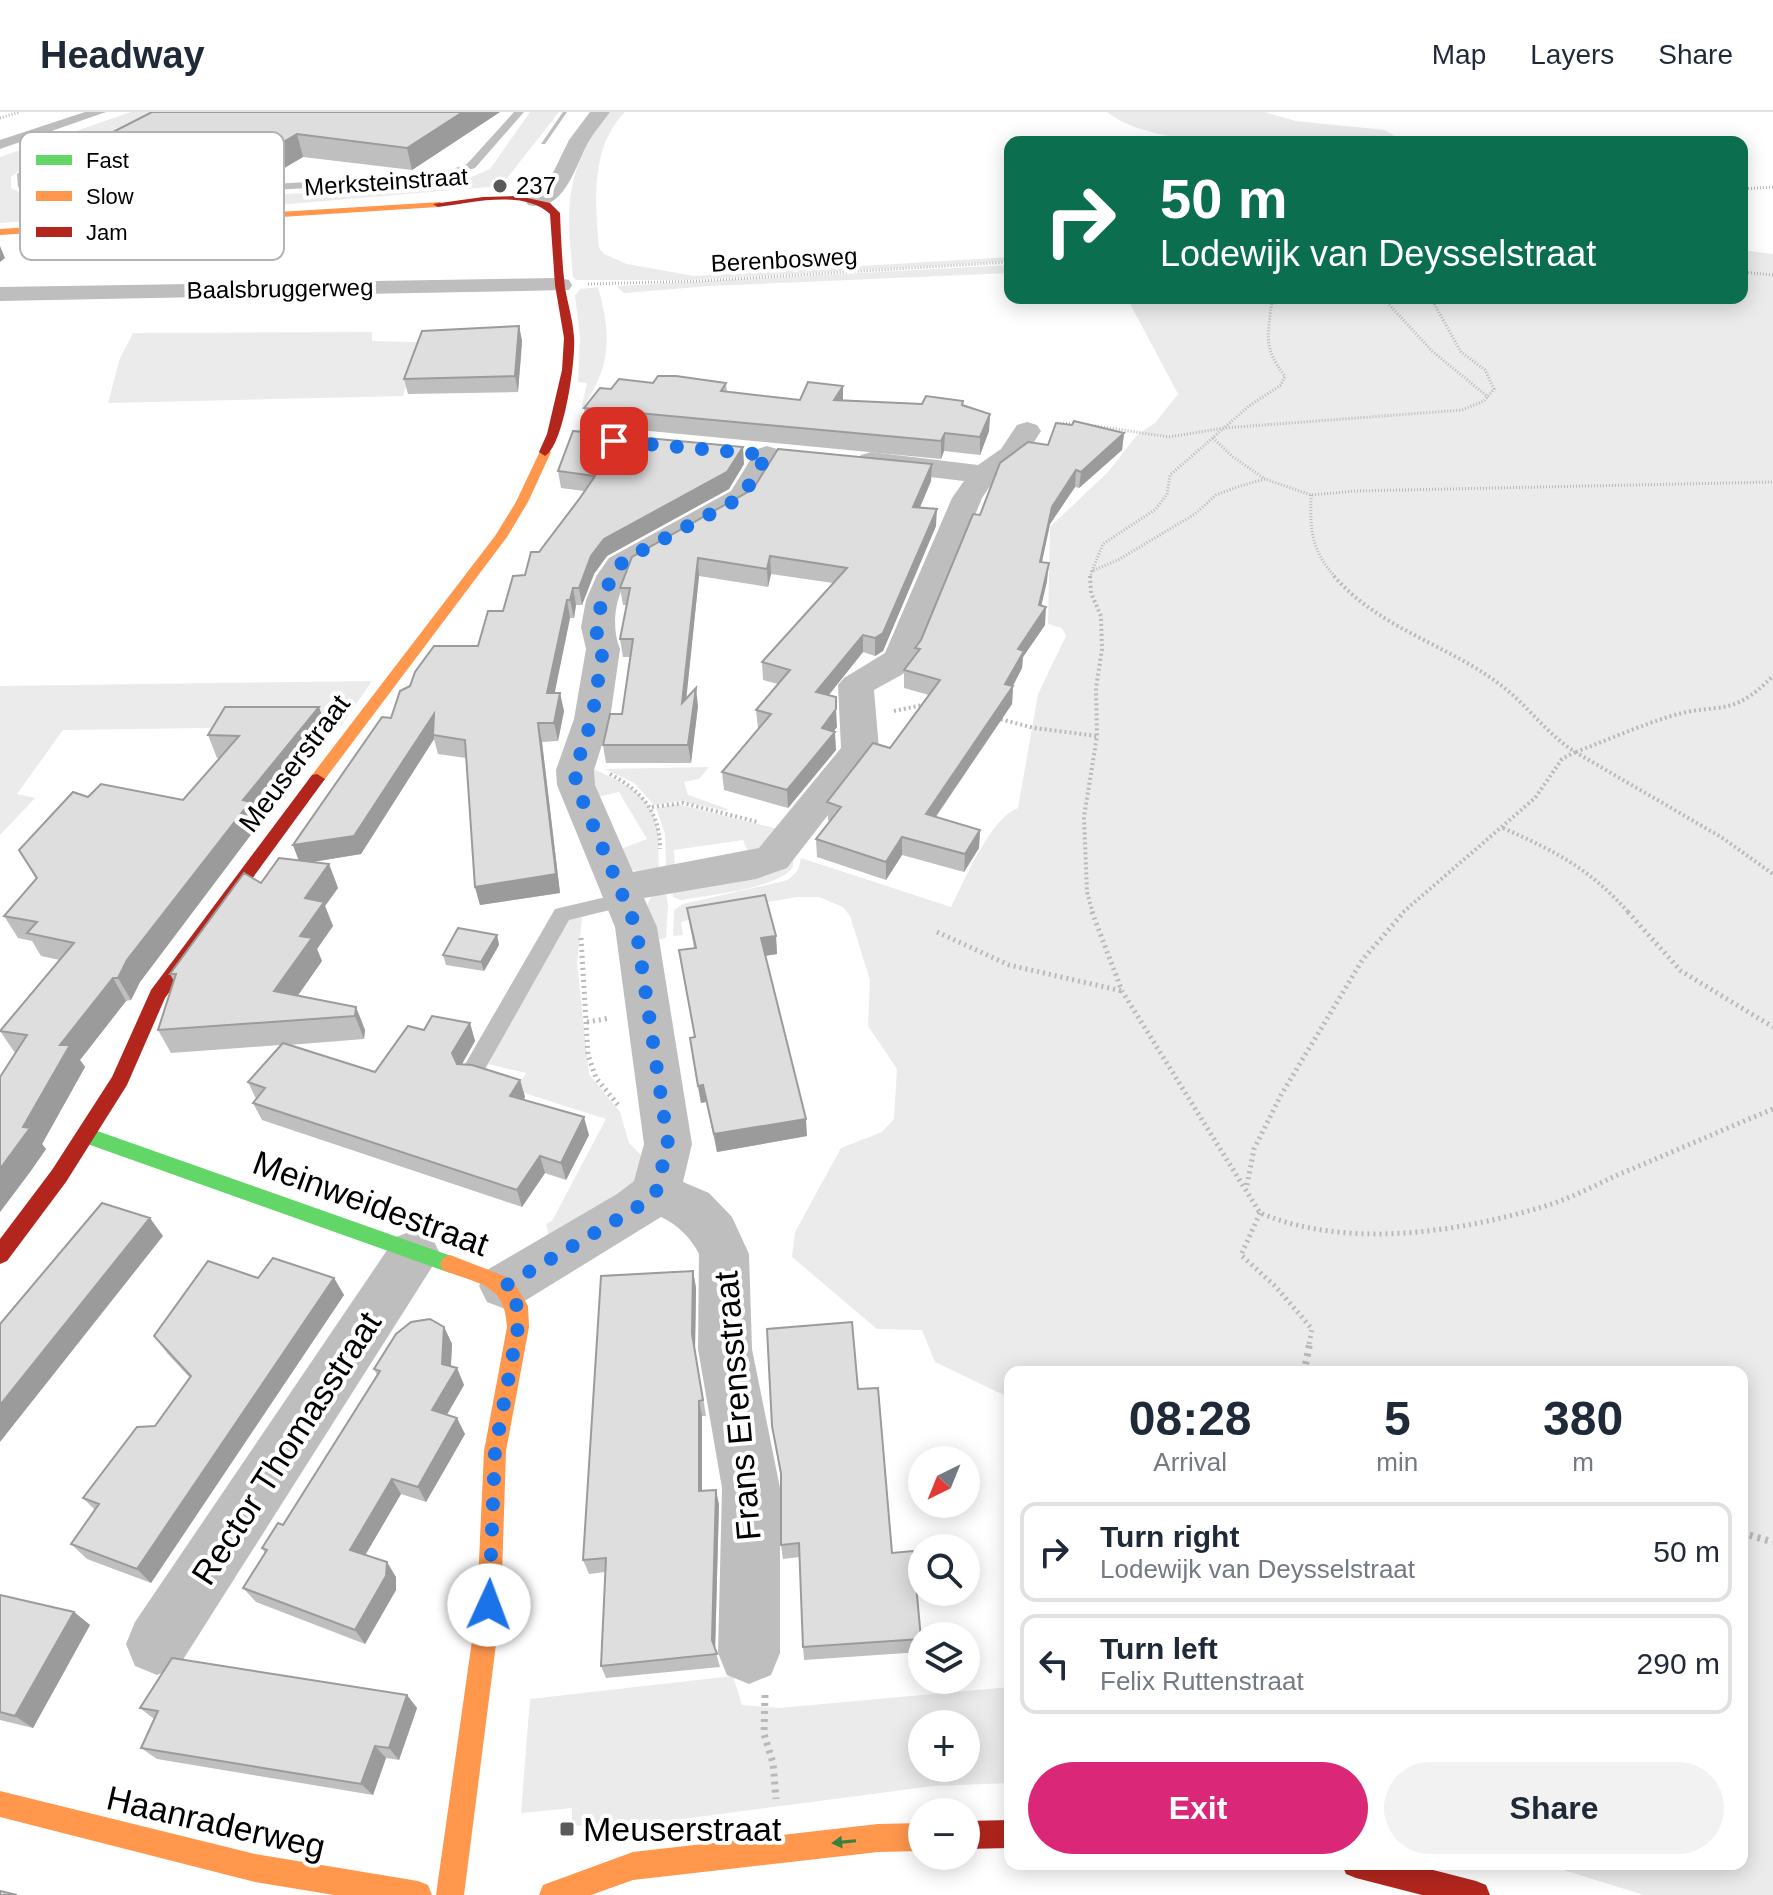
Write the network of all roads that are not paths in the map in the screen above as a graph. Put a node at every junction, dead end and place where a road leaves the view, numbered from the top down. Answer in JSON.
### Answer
{"nodes":[{"id":1,"x":181,"y":112,"type":"edge"},
{"id":2,"x":519,"y":112,"type":"edge"},
{"id":3,"x":600,"y":112,"type":"edge"},
{"id":4,"x":125,"y":132,"type":"edge"},
{"id":5,"x":284,"y":186,"type":"edge"},
{"id":6,"x":536,"y":200,"type":"junction"},
{"id":7,"x":284,"y":213,"type":"edge"},
{"id":8,"x":20,"y":231,"type":"edge"},
{"id":9,"x":0,"y":232,"type":"edge"},
{"id":10,"x":560,"y":285,"type":"junction"},
{"id":11,"x":0,"y":294,"type":"edge"},
{"id":12,"x":1027,"y":431,"type":"road end"},
{"id":13,"x":553,"y":434,"type":"junction"},
{"id":14,"x":584,"y":438,"type":"edge"},
{"id":15,"x":737,"y":452,"type":"edge"},
{"id":16,"x":767,"y":455,"type":"junction"},
{"id":17,"x":799,"y":456,"type":"edge"},
{"id":18,"x":847,"y":459,"type":"edge"},
{"id":19,"x":983,"y":474,"type":"junction"},
{"id":20,"x":609,"y":899,"type":"junction"},
{"id":21,"x":472,"y":1072,"type":"edge"},
{"id":22,"x":86,"y":1135,"type":"junction"},
{"id":23,"x":656,"y":1192,"type":"junction"},
{"id":24,"x":414,"y":1252,"type":"junction"},
{"id":25,"x":0,"y":1255,"type":"edge"},
{"id":26,"x":505,"y":1286,"type":"junction"},
{"id":27,"x":157,"y":1644,"type":"dead end"},
{"id":28,"x":749,"y":1653,"type":"dead end"},
{"id":29,"x":0,"y":1804,"type":"edge"},
{"id":30,"x":1004,"y":1834,"type":"edge"},
{"id":31,"x":980,"y":1835,"type":"edge"},
{"id":32,"x":908,"y":1837,"type":"edge"},
{"id":33,"x":1344,"y":1870,"type":"edge"},
{"id":34,"x":1379,"y":1870,"type":"edge"},
{"id":35,"x":418,"y":1895,"type":"edge"},
{"id":36,"x":450,"y":1895,"type":"edge"},
{"id":37,"x":553,"y":1895,"type":"edge"},
{"id":38,"x":1343,"y":1895,"type":"edge"},
{"id":39,"x":1476,"y":1895,"type":"edge"}],
"edges":[{"from":1,"to":4,"type":"lane"},
{"from":2,"to":5,"type":"lane"},
{"from":3,"to":6,"type":"street"},
{"from":6,"to":7,"type":"street","name":"Merksteinstraat"},
{"from":6,"to":10,"type":"street","name":"Meuserstraat"},
{"from":8,"to":9,"type":"street","name":"Merksteinstraat"},
{"from":10,"to":11,"type":"street","name":"Baalsbruggerweg"},
{"from":10,"to":13,"type":"street","name":"Meuserstraat"},
{"from":12,"to":19,"type":"street"},
{"from":13,"to":14,"type":"street"},
{"from":13,"to":22,"type":"street","name":"Meuserstraat"},
{"from":15,"to":16,"type":"street"},
{"from":16,"to":17,"type":"street"},
{"from":16,"to":20,"type":"street"},
{"from":18,"to":19,"type":"street"},
{"from":19,"to":20,"type":"street"},
{"from":20,"to":21,"type":"lane"},
{"from":20,"to":23,"type":"street"},
{"from":22,"to":24,"type":"street","name":"Meinweidestraat"},
{"from":22,"to":25,"type":"street","name":"Meuserstraat"},
{"from":23,"to":26,"type":"street"},
{"from":23,"to":28,"type":"street","name":"Frans Erensstraat"},
{"from":24,"to":26,"type":"street","name":"Meinweidestraat"},
{"from":24,"to":27,"type":"street","name":"Rector Thomasstraat"},
{"from":26,"to":36,"type":"street","name":"Meinweidestraat"},
{"from":29,"to":35,"type":"street","name":"Haanraderweg"},
{"from":30,"to":31,"type":"street"},
{"from":32,"to":37,"type":"street","one_way":true},
{"from":33,"to":38,"type":"street"},
{"from":34,"to":39,"type":"street"}]}
